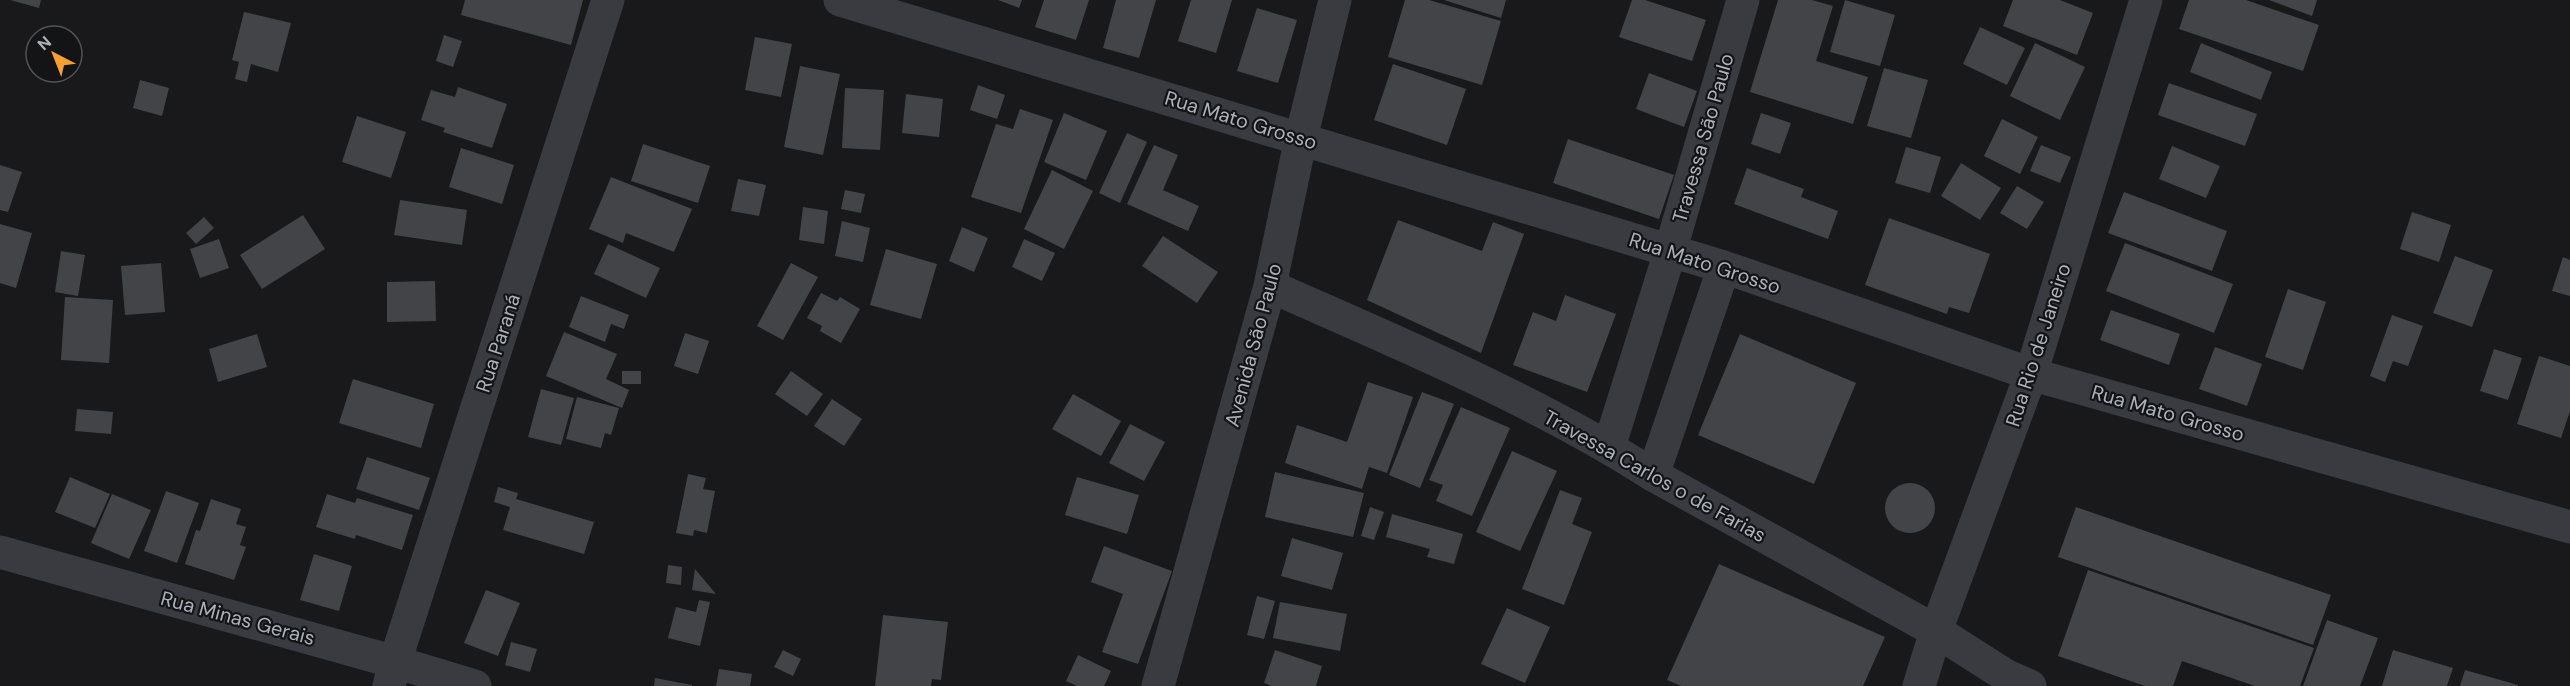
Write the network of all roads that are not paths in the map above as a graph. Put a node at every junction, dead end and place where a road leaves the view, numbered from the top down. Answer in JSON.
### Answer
{"nodes":[{"id":1,"x":609,"y":0,"type":"edge"},
{"id":2,"x":840,"y":0,"type":"edge"},
{"id":3,"x":1335,"y":0,"type":"edge"},
{"id":4,"x":1743,"y":0,"type":"edge"},
{"id":5,"x":2146,"y":0,"type":"edge"},
{"id":6,"x":1300,"y":138,"type":"junction"},
{"id":7,"x":1670,"y":252,"type":"junction"},
{"id":8,"x":1724,"y":267,"type":"junction"},
{"id":9,"x":1270,"y":286,"type":"junction"},
{"id":10,"x":2031,"y":374,"type":"junction"},
{"id":11,"x":1609,"y":447,"type":"junction"},
{"id":12,"x":1653,"y":475,"type":"junction"},
{"id":13,"x":2570,"y":526,"type":"edge"},
{"id":14,"x":0,"y":552,"type":"edge"},
{"id":15,"x":1936,"y":631,"type":"junction"},
{"id":16,"x":392,"y":674,"type":"edge"},
{"id":17,"x":475,"y":686,"type":"edge"},
{"id":18,"x":1158,"y":686,"type":"edge"},
{"id":19,"x":1919,"y":686,"type":"edge"},
{"id":20,"x":2030,"y":686,"type":"edge"}],
"edges":[{"from":1,"to":16,"type":"street","name":"Rua Paraná"},
{"from":2,"to":6,"type":"street","name":"Rua Mato Grosso"},
{"from":3,"to":6,"type":"street","name":"Avenida São Paulo"},
{"from":4,"to":7,"type":"street","name":"Travessa São Paulo"},
{"from":5,"to":10,"type":"street","name":"Rua Rio de Janeiro"},
{"from":6,"to":7,"type":"street","name":"Rua Mato Grosso"},
{"from":6,"to":9,"type":"street","name":"Avenida São Paulo"},
{"from":7,"to":8,"type":"street","name":"Rua Mato Grosso"},
{"from":7,"to":11,"type":"street","name":"Travessa São Paulo"},
{"from":8,"to":10,"type":"street","name":"Rua Mato Grosso"},
{"from":8,"to":12,"type":"street"},
{"from":9,"to":11,"type":"street","name":"Travessa Carlos o de Farias"},
{"from":9,"to":18,"type":"street","name":"Avenida São Paulo"},
{"from":10,"to":13,"type":"street","name":"Rua Mato Grosso"},
{"from":10,"to":15,"type":"street","name":"Rua Rio de Janeiro"},
{"from":11,"to":12,"type":"street","name":"Travessa Carlos o de Farias"},
{"from":12,"to":15,"type":"street","name":"Travessa Carlos o de Farias"},
{"from":14,"to":16,"type":"street","name":"Rua Minas Gerais"},
{"from":15,"to":19,"type":"street","name":"Rua Rio de Janeiro"},
{"from":15,"to":20,"type":"street","name":"Travessa Carlos o de Farias"},
{"from":16,"to":17,"type":"street","name":"Rua Minas Gerais"}]}
